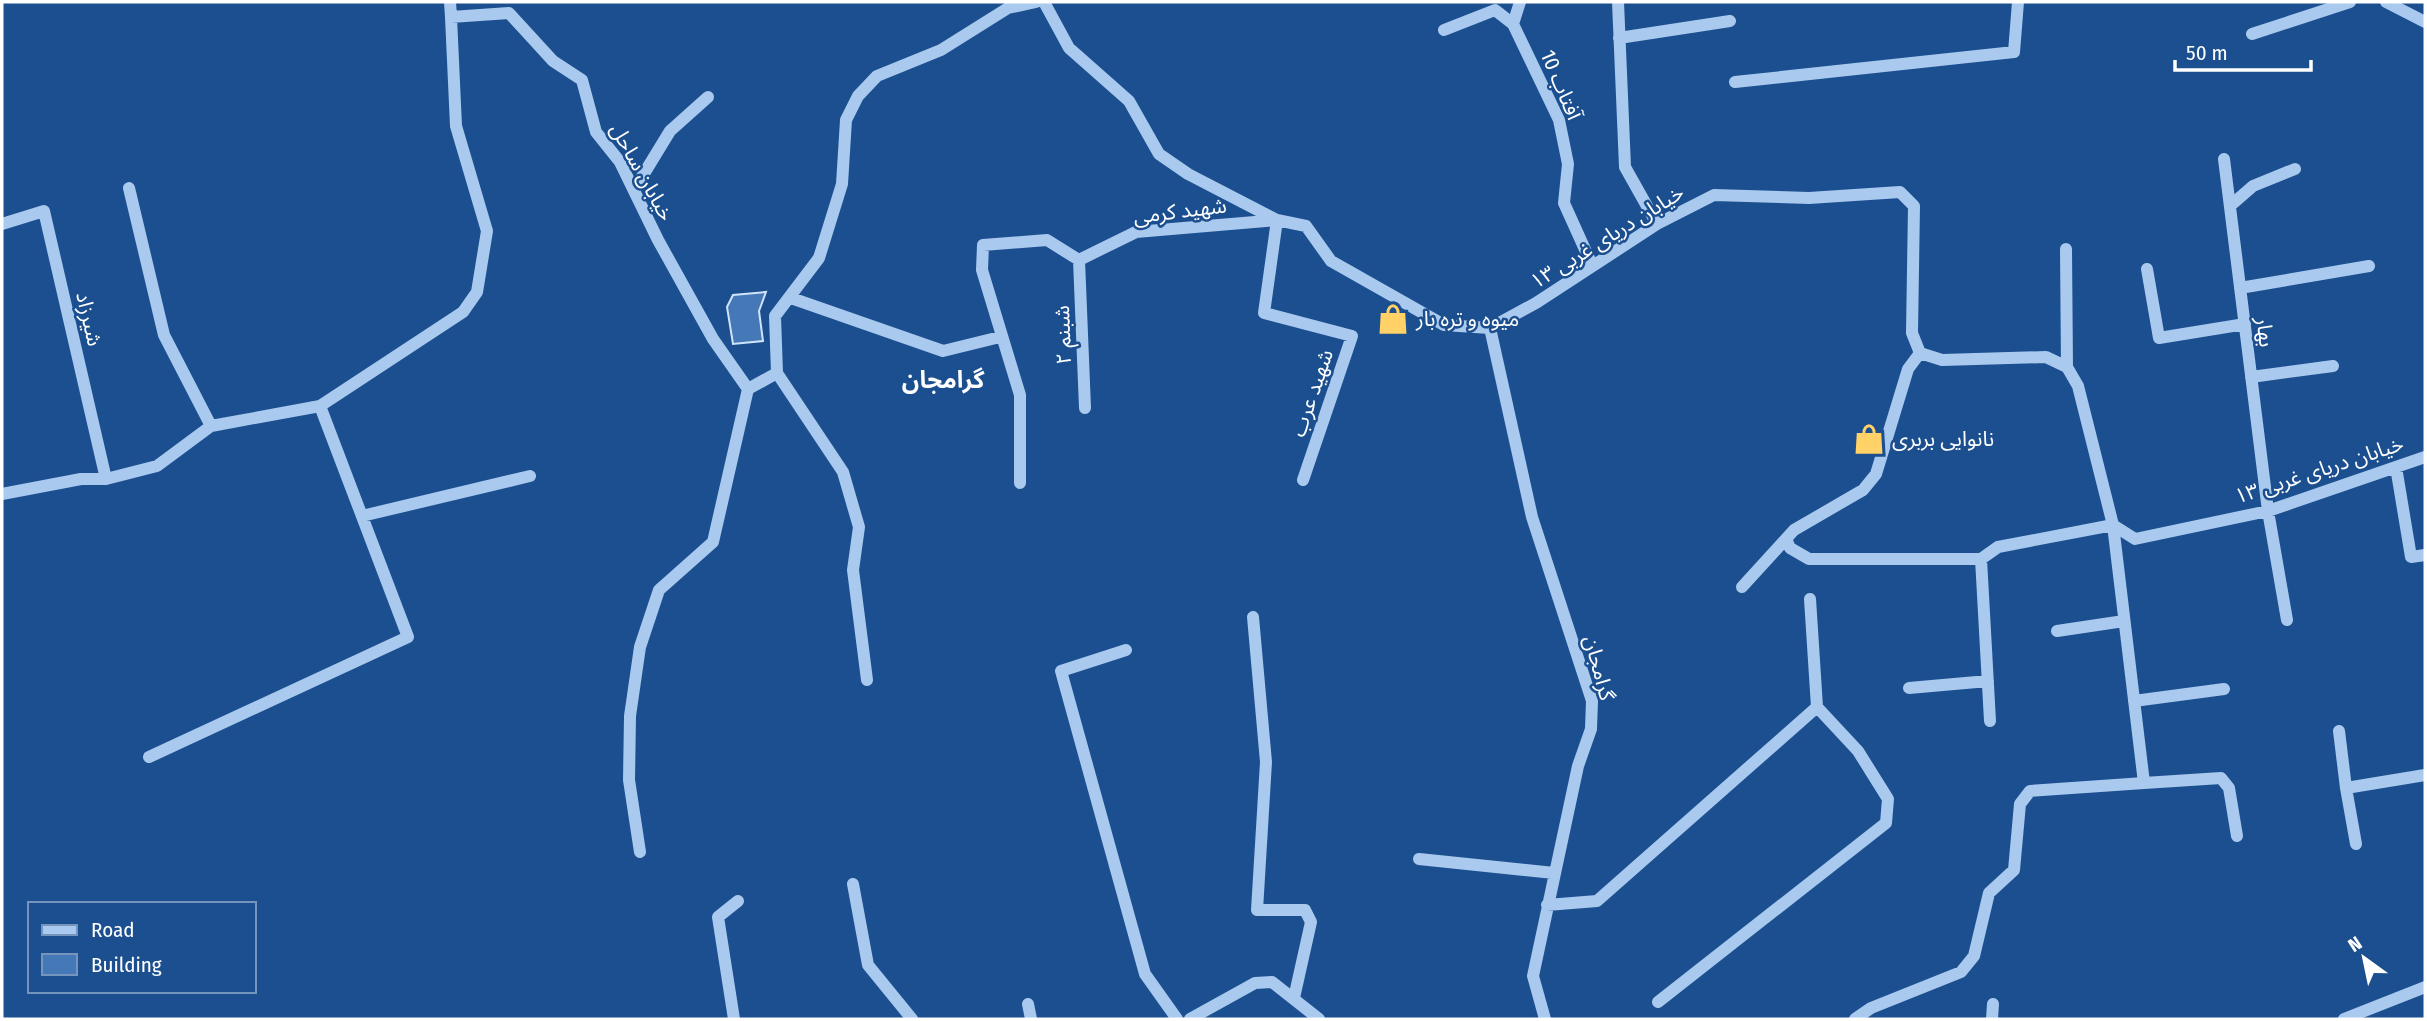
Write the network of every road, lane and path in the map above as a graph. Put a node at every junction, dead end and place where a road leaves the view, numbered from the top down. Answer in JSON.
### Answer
{"nodes":[{"id":1,"x":450,"y":2,"type":"edge"},
{"id":2,"x":1036,"y":2,"type":"edge"},
{"id":3,"x":1044,"y":2,"type":"edge"},
{"id":4,"x":1520,"y":2,"type":"edge"},
{"id":5,"x":1618,"y":2,"type":"edge"},
{"id":6,"x":2018,"y":2,"type":"edge"},
{"id":7,"x":2350,"y":2,"type":"edge"},
{"id":8,"x":2386,"y":2,"type":"edge"},
{"id":9,"x":451,"y":16,"type":"junction"},
{"id":10,"x":1730,"y":21,"type":"dead end"},
{"id":11,"x":2425,"y":22,"type":"edge"},
{"id":12,"x":1513,"y":24,"type":"junction"},
{"id":13,"x":1444,"y":30,"type":"dead end"},
{"id":14,"x":2252,"y":34,"type":"dead end"},
{"id":15,"x":1619,"y":38,"type":"junction"},
{"id":16,"x":1735,"y":82,"type":"dead end"},
{"id":17,"x":708,"y":97,"type":"dead end"},
{"id":18,"x":2224,"y":159,"type":"dead end"},
{"id":19,"x":2295,"y":169,"type":"dead end"},
{"id":20,"x":129,"y":188,"type":"dead end"},
{"id":21,"x":634,"y":191,"type":"junction"},
{"id":22,"x":2230,"y":205,"type":"junction"},
{"id":23,"x":1277,"y":220,"type":"junction"},
{"id":24,"x":1657,"y":223,"type":"junction"},
{"id":25,"x":2,"y":224,"type":"edge"},
{"id":26,"x":2066,"y":249,"type":"dead end"},
{"id":27,"x":1079,"y":260,"type":"junction"},
{"id":28,"x":1592,"y":265,"type":"junction"},
{"id":29,"x":2369,"y":266,"type":"dead end"},
{"id":30,"x":2147,"y":269,"type":"dead end"},
{"id":31,"x":2240,"y":288,"type":"junction"},
{"id":32,"x":792,"y":298,"type":"junction"},
{"id":33,"x":2245,"y":324,"type":"junction"},
{"id":34,"x":1490,"y":328,"type":"junction"},
{"id":35,"x":1000,"y":337,"type":"junction"},
{"id":36,"x":1920,"y":354,"type":"junction"},
{"id":37,"x":2333,"y":366,"type":"dead end"},
{"id":38,"x":2067,"y":367,"type":"junction"},
{"id":39,"x":777,"y":373,"type":"junction"},
{"id":40,"x":2251,"y":377,"type":"junction"},
{"id":41,"x":748,"y":389,"type":"junction"},
{"id":42,"x":320,"y":406,"type":"junction"},
{"id":43,"x":1085,"y":408,"type":"dead end"},
{"id":44,"x":211,"y":426,"type":"junction"},
{"id":45,"x":2425,"y":457,"type":"edge"},
{"id":46,"x":2396,"y":467,"type":"junction"},
{"id":47,"x":530,"y":476,"type":"dead end"},
{"id":48,"x":106,"y":479,"type":"junction"},
{"id":49,"x":1303,"y":480,"type":"dead end"},
{"id":50,"x":1020,"y":483,"type":"dead end"},
{"id":51,"x":2,"y":494,"type":"edge"},
{"id":52,"x":2268,"y":510,"type":"junction"},
{"id":53,"x":362,"y":516,"type":"junction"},
{"id":54,"x":2112,"y":525,"type":"junction"},
{"id":55,"x":1787,"y":541,"type":"junction"},
{"id":56,"x":2425,"y":555,"type":"edge"},
{"id":57,"x":1981,"y":559,"type":"junction"},
{"id":58,"x":1742,"y":587,"type":"dead end"},
{"id":59,"x":1811,"y":599,"type":"dead end"},
{"id":60,"x":1253,"y":617,"type":"dead end"},
{"id":61,"x":2287,"y":620,"type":"dead end"},
{"id":62,"x":2124,"y":621,"type":"junction"},
{"id":63,"x":2057,"y":631,"type":"dead end"},
{"id":64,"x":1126,"y":650,"type":"dead end"},
{"id":65,"x":867,"y":680,"type":"dead end"},
{"id":66,"x":1988,"y":681,"type":"junction"},
{"id":67,"x":1909,"y":688,"type":"dead end"},
{"id":68,"x":2224,"y":689,"type":"dead end"},
{"id":69,"x":2134,"y":701,"type":"junction"},
{"id":70,"x":1817,"y":707,"type":"junction"},
{"id":71,"x":1990,"y":721,"type":"dead end"},
{"id":72,"x":2339,"y":731,"type":"dead end"},
{"id":73,"x":149,"y":757,"type":"dead end"},
{"id":74,"x":2425,"y":775,"type":"edge"},
{"id":75,"x":2144,"y":783,"type":"junction"},
{"id":76,"x":2346,"y":788,"type":"junction"},
{"id":77,"x":2237,"y":836,"type":"dead end"},
{"id":78,"x":2356,"y":844,"type":"dead end"},
{"id":79,"x":640,"y":852,"type":"dead end"},
{"id":80,"x":1419,"y":859,"type":"dead end"},
{"id":81,"x":1554,"y":873,"type":"junction"},
{"id":82,"x":853,"y":884,"type":"dead end"},
{"id":83,"x":738,"y":901,"type":"dead end"},
{"id":84,"x":1547,"y":905,"type":"junction"},
{"id":85,"x":2425,"y":987,"type":"edge"},
{"id":86,"x":1294,"y":999,"type":"junction"},
{"id":87,"x":1658,"y":1002,"type":"dead end"},
{"id":88,"x":1028,"y":1004,"type":"dead end"},
{"id":89,"x":1993,"y":1004,"type":"dead end"},
{"id":90,"x":734,"y":1019,"type":"edge"},
{"id":91,"x":912,"y":1019,"type":"edge"},
{"id":92,"x":1031,"y":1019,"type":"edge"},
{"id":93,"x":1177,"y":1019,"type":"edge"},
{"id":94,"x":1192,"y":1019,"type":"edge"},
{"id":95,"x":1319,"y":1019,"type":"edge"},
{"id":96,"x":1545,"y":1019,"type":"edge"},
{"id":97,"x":1855,"y":1019,"type":"edge"},
{"id":98,"x":1992,"y":1019,"type":"edge"},
{"id":99,"x":2344,"y":1019,"type":"edge"}],
"edges":[{"from":1,"to":9,"type":"street"},
{"from":2,"to":32,"type":"street"},
{"from":3,"to":23,"type":"street"},
{"from":4,"to":12,"type":"street"},
{"from":5,"to":15,"type":"street"},
{"from":6,"to":16,"type":"street"},
{"from":7,"to":14,"type":"street"},
{"from":8,"to":11,"type":"street"},
{"from":9,"to":21,"type":"street","name":"خیابان ساحل"},
{"from":9,"to":42,"type":"street"},
{"from":10,"to":15,"type":"street"},
{"from":12,"to":13,"type":"street"},
{"from":12,"to":28,"type":"street","name":"آفتاب 10"},
{"from":15,"to":24,"type":"street"},
{"from":17,"to":21,"type":"street"},
{"from":18,"to":22,"type":"street","name":"بهار"},
{"from":19,"to":22,"type":"street"},
{"from":20,"to":44,"type":"street"},
{"from":21,"to":41,"type":"street","name":"خیابان ساحل"},
{"from":22,"to":31,"type":"street","name":"بهار"},
{"from":23,"to":27,"type":"street","name":"شهید کرمی"},
{"from":23,"to":34,"type":"street"},
{"from":23,"to":49,"type":"street","name":"شهید عرب"},
{"from":24,"to":28,"type":"street","name":"خیابان دریای غربی ۱۳"},
{"from":24,"to":36,"type":"street","name":"خیابان دریای غربی ۱۳"},
{"from":25,"to":48,"type":"street","name":"شیرزاد"},
{"from":26,"to":38,"type":"street"},
{"from":27,"to":35,"type":"street"},
{"from":27,"to":43,"type":"street","name":"شبنم ۲"},
{"from":28,"to":34,"type":"street","name":"خیابان دریای غربی ۱۳"},
{"from":29,"to":31,"type":"street"},
{"from":30,"to":33,"type":"street"},
{"from":31,"to":33,"type":"street","name":"بهار"},
{"from":32,"to":35,"type":"street"},
{"from":32,"to":39,"type":"street"},
{"from":33,"to":40,"type":"street","name":"بهار"},
{"from":34,"to":81,"type":"street","name":"گرامجان"},
{"from":35,"to":50,"type":"street"},
{"from":36,"to":38,"type":"street"},
{"from":36,"to":55,"type":"street"},
{"from":37,"to":40,"type":"street"},
{"from":38,"to":54,"type":"street"},
{"from":39,"to":41,"type":"street"},
{"from":39,"to":65,"type":"street"},
{"from":40,"to":52,"type":"street","name":"بهار"},
{"from":41,"to":79,"type":"street"},
{"from":42,"to":44,"type":"street"},
{"from":42,"to":53,"type":"street"},
{"from":44,"to":48,"type":"street"},
{"from":45,"to":46,"type":"street","name":"خیابان دریای غربی ۱۳"},
{"from":46,"to":52,"type":"street","name":"خیابان دریای غربی ۱۳"},
{"from":46,"to":56,"type":"street"},
{"from":47,"to":53,"type":"street"},
{"from":48,"to":51,"type":"street"},
{"from":52,"to":54,"type":"street","name":"خیابان دریای غربی ۱۳"},
{"from":52,"to":61,"type":"street","name":"بهار"},
{"from":53,"to":73,"type":"street"},
{"from":54,"to":57,"type":"street"},
{"from":54,"to":62,"type":"street"},
{"from":55,"to":57,"type":"street"},
{"from":55,"to":58,"type":"street"},
{"from":57,"to":66,"type":"street"},
{"from":59,"to":70,"type":"street"},
{"from":60,"to":86,"type":"street"},
{"from":62,"to":63,"type":"street"},
{"from":62,"to":69,"type":"street"},
{"from":64,"to":93,"type":"street"},
{"from":66,"to":67,"type":"street"},
{"from":66,"to":71,"type":"street"},
{"from":68,"to":69,"type":"street"},
{"from":69,"to":75,"type":"street"},
{"from":70,"to":84,"type":"street"},
{"from":70,"to":87,"type":"street"},
{"from":72,"to":76,"type":"street"},
{"from":74,"to":76,"type":"street"},
{"from":75,"to":77,"type":"street"},
{"from":75,"to":97,"type":"street"},
{"from":76,"to":78,"type":"street"},
{"from":80,"to":81,"type":"street"},
{"from":81,"to":84,"type":"street","name":"گرامجان"},
{"from":82,"to":91,"type":"street"},
{"from":83,"to":90,"type":"street"},
{"from":84,"to":96,"type":"street","name":"گرامجان"},
{"from":85,"to":99,"type":"street"},
{"from":86,"to":94,"type":"street"},
{"from":86,"to":95,"type":"street"},
{"from":88,"to":92,"type":"street"},
{"from":89,"to":98,"type":"street"}]}
